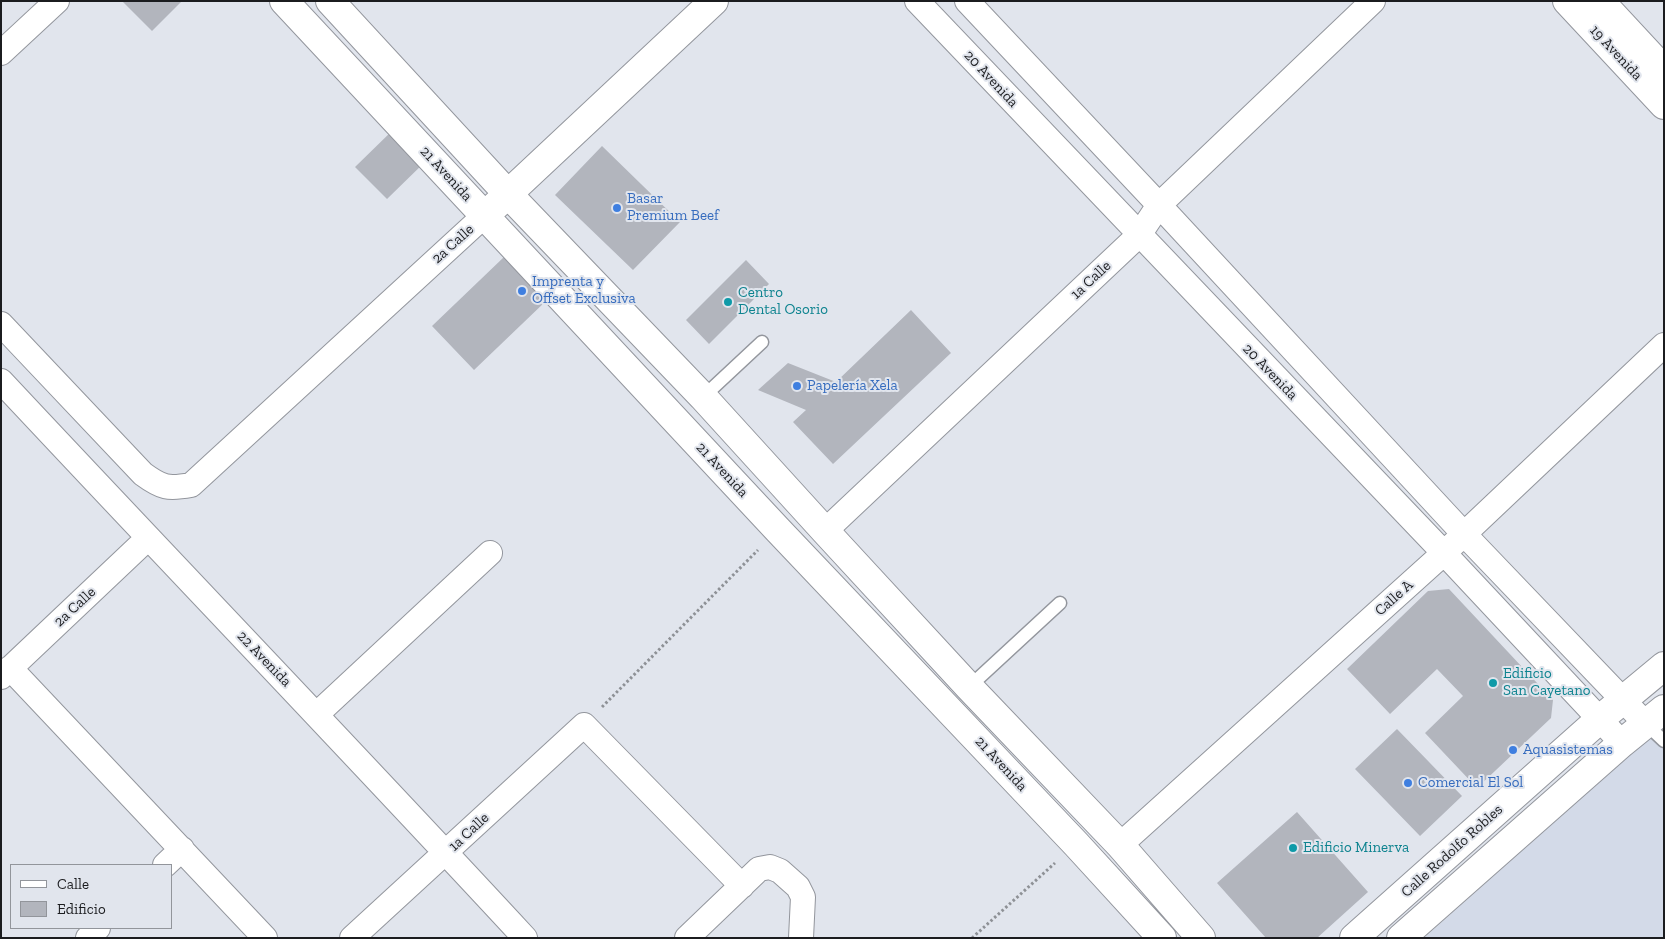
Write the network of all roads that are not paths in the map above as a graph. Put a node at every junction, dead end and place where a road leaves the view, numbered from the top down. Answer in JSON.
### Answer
{"nodes":[{"id":1,"x":56,"y":1,"type":"edge"},
{"id":2,"x":284,"y":1,"type":"edge"},
{"id":3,"x":330,"y":1,"type":"edge"},
{"id":4,"x":714,"y":1,"type":"edge"},
{"id":5,"x":917,"y":1,"type":"edge"},
{"id":6,"x":967,"y":1,"type":"edge"},
{"id":7,"x":1374,"y":1,"type":"edge"},
{"id":8,"x":1567,"y":1,"type":"edge"},
{"id":9,"x":1600,"y":1,"type":"edge"},
{"id":10,"x":1,"y":53,"type":"edge"},
{"id":11,"x":1664,"y":70,"type":"edge"},
{"id":12,"x":1664,"y":105,"type":"edge"},
{"id":13,"x":508,"y":194,"type":"junction"},
{"id":14,"x":1159,"y":204,"type":"junction"},
{"id":15,"x":485,"y":215,"type":"junction"},
{"id":16,"x":1139,"y":235,"type":"junction"},
{"id":17,"x":1,"y":324,"type":"edge"},
{"id":18,"x":762,"y":342,"type":"dead end"},
{"id":19,"x":1664,"y":345,"type":"edge"},
{"id":20,"x":1,"y":381,"type":"edge"},
{"id":21,"x":703,"y":396,"type":"junction"},
{"id":22,"x":825,"y":532,"type":"junction"},
{"id":23,"x":1464,"y":534,"type":"junction"},
{"id":24,"x":148,"y":538,"type":"junction"},
{"id":25,"x":490,"y":553,"type":"dead end"},
{"id":26,"x":801,"y":553,"type":"junction"},
{"id":27,"x":1444,"y":553,"type":"junction"},
{"id":28,"x":1060,"y":603,"type":"dead end"},
{"id":29,"x":1664,"y":666,"type":"edge"},
{"id":30,"x":6,"y":672,"type":"edge"},
{"id":31,"x":970,"y":687,"type":"junction"},
{"id":32,"x":1623,"y":699,"type":"junction"},
{"id":33,"x":317,"y":714,"type":"junction"},
{"id":34,"x":1600,"y":719,"type":"junction"},
{"id":35,"x":1658,"y":725,"type":"edge"},
{"id":36,"x":1622,"y":744,"type":"junction"},
{"id":37,"x":1120,"y":845,"type":"junction"},
{"id":38,"x":182,"y":849,"type":"junction"},
{"id":39,"x":446,"y":852,"type":"junction"},
{"id":40,"x":166,"y":864,"type":"edge"},
{"id":41,"x":742,"y":886,"type":"junction"},
{"id":42,"x":97,"y":929,"type":"edge"},
{"id":43,"x":88,"y":938,"type":"edge"},
{"id":44,"x":265,"y":938,"type":"edge"},
{"id":45,"x":352,"y":938,"type":"edge"},
{"id":46,"x":525,"y":938,"type":"edge"},
{"id":47,"x":687,"y":938,"type":"edge"},
{"id":48,"x":801,"y":938,"type":"edge"},
{"id":49,"x":1162,"y":938,"type":"edge"},
{"id":50,"x":1202,"y":938,"type":"edge"},
{"id":51,"x":1354,"y":938,"type":"edge"},
{"id":52,"x":1401,"y":938,"type":"edge"}],
"edges":[{"from":1,"to":10,"type":"street"},
{"from":2,"to":15,"type":"street","name":"21 Avenida"},
{"from":3,"to":13,"type":"street","name":"21 Avenida"},
{"from":4,"to":13,"type":"street","name":"2a Calle"},
{"from":5,"to":16,"type":"street","name":"20 Avenida"},
{"from":6,"to":14,"type":"street"},
{"from":7,"to":14,"type":"street","name":"1a Calle"},
{"from":8,"to":12,"type":"street","name":"19 Avenida"},
{"from":9,"to":11,"type":"street","name":"19 Avenida"},
{"from":13,"to":15,"type":"street","name":"2a Calle"},
{"from":13,"to":21,"type":"street","name":"21 Avenida"},
{"from":14,"to":16,"type":"street","name":"1a Calle"},
{"from":14,"to":23,"type":"street"},
{"from":15,"to":17,"type":"street","name":"2a Calle"},
{"from":15,"to":26,"type":"street","name":"21 Avenida"},
{"from":16,"to":22,"type":"street","name":"1a Calle"},
{"from":16,"to":27,"type":"street","name":"20 Avenida"},
{"from":18,"to":21,"type":"lane"},
{"from":19,"to":23,"type":"street","name":"Calle A"},
{"from":20,"to":24,"type":"street","name":"22 Avenida"},
{"from":21,"to":22,"type":"street","name":"21 Avenida"},
{"from":22,"to":26,"type":"street","name":"1a Calle"},
{"from":22,"to":31,"type":"street","name":"21 Avenida"},
{"from":23,"to":27,"type":"street","name":"Calle A"},
{"from":23,"to":32,"type":"street"},
{"from":24,"to":30,"type":"street","name":"2a Calle"},
{"from":24,"to":33,"type":"street","name":"22 Avenida"},
{"from":25,"to":33,"type":"street"},
{"from":26,"to":49,"type":"street","name":"21 Avenida"},
{"from":27,"to":34,"type":"street","name":"20 Avenida"},
{"from":27,"to":37,"type":"street","name":"Calle A"},
{"from":28,"to":31,"type":"lane"},
{"from":29,"to":32,"type":"street","name":"Calle Rodolfo Robles"},
{"from":30,"to":38,"type":"street"},
{"from":31,"to":37,"type":"street","name":"21 Avenida"},
{"from":32,"to":34,"type":"street","name":"Calle Rodolfo Robles"},
{"from":32,"to":35,"type":"street"},
{"from":33,"to":39,"type":"street","name":"22 Avenida"},
{"from":34,"to":36,"type":"street","name":"20 Avenida"},
{"from":34,"to":51,"type":"street","name":"Calle Rodolfo Robles"},
{"from":35,"to":36,"type":"street","name":"Calle Rodolfo Robles"},
{"from":36,"to":52,"type":"street","name":"Calle Rodolfo Robles"},
{"from":37,"to":50,"type":"street","name":"21 Avenida"},
{"from":38,"to":40,"type":"street"},
{"from":38,"to":44,"type":"street"},
{"from":39,"to":41,"type":"street","name":"1a Calle"},
{"from":39,"to":45,"type":"street","name":"1a Calle"},
{"from":39,"to":46,"type":"street","name":"22 Avenida"},
{"from":41,"to":47,"type":"street"},
{"from":41,"to":48,"type":"street"},
{"from":42,"to":43,"type":"street"}]}
